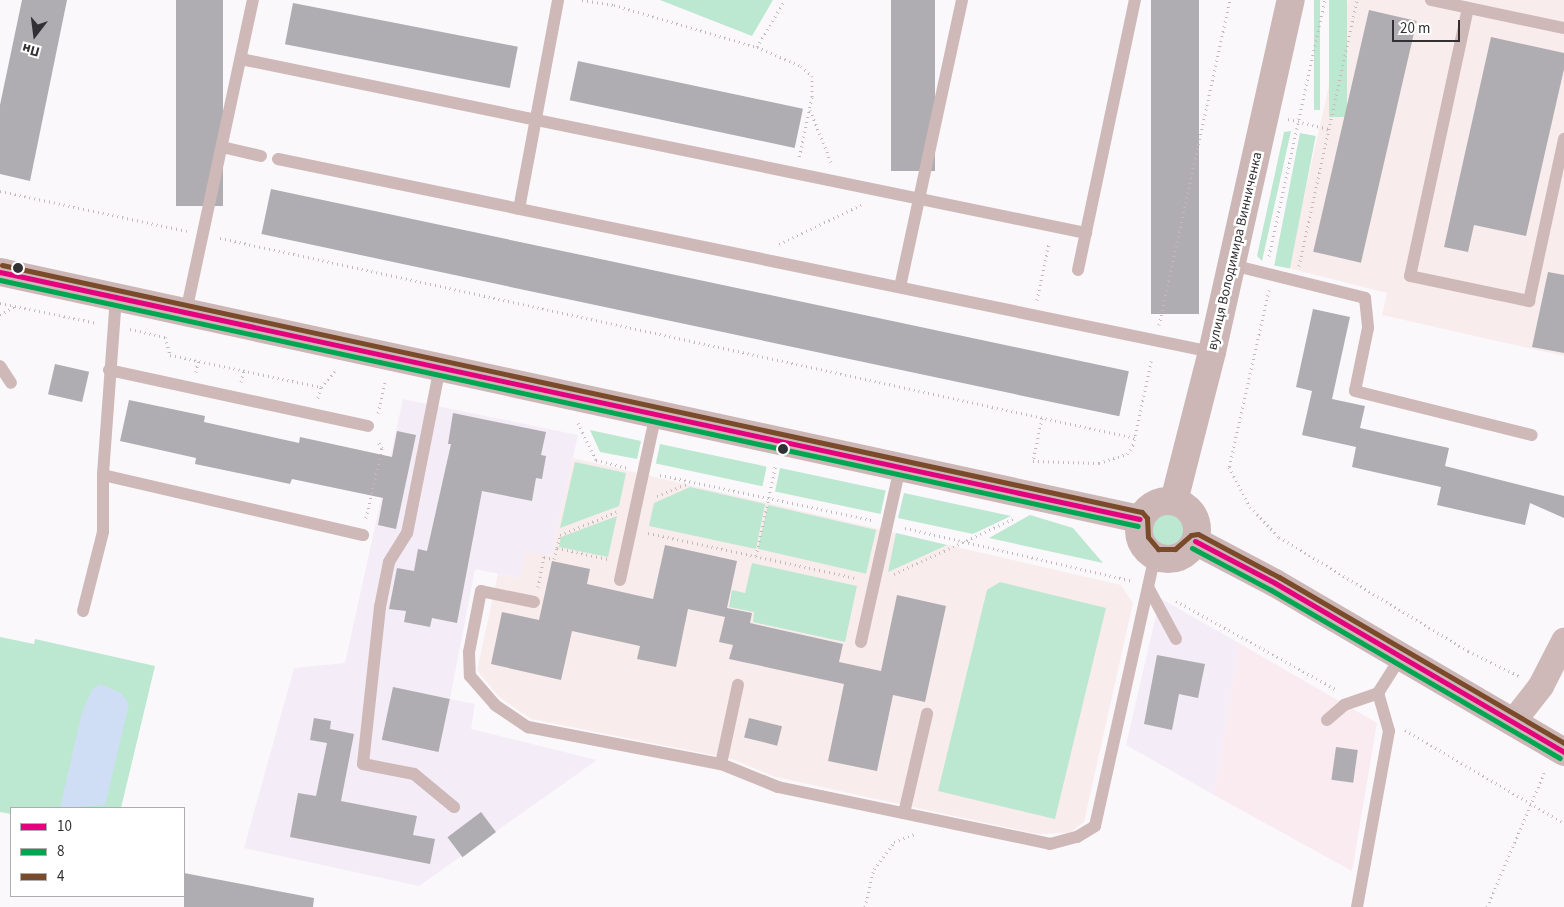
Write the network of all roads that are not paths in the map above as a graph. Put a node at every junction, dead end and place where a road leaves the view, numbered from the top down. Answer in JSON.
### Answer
{"nodes":[{"id":1,"x":253,"y":0,"type":"edge"},
{"id":2,"x":558,"y":0,"type":"edge"},
{"id":3,"x":962,"y":0,"type":"edge"},
{"id":4,"x":1135,"y":0,"type":"edge"},
{"id":5,"x":1291,"y":0,"type":"edge"},
{"id":6,"x":1431,"y":0,"type":"edge"},
{"id":7,"x":1468,"y":8,"type":"junction"},
{"id":8,"x":1564,"y":28,"type":"edge"},
{"id":9,"x":241,"y":59,"type":"junction"},
{"id":10,"x":534,"y":119,"type":"junction"},
{"id":11,"x":1564,"y":139,"type":"edge"},
{"id":12,"x":222,"y":148,"type":"junction"},
{"id":13,"x":261,"y":156,"type":"dead end"},
{"id":14,"x":278,"y":160,"type":"dead end"},
{"id":15,"x":919,"y":199,"type":"junction"},
{"id":16,"x":519,"y":209,"type":"junction"},
{"id":17,"x":1086,"y":233,"type":"junction"},
{"id":18,"x":1232,"y":264,"type":"junction"},
{"id":19,"x":1078,"y":270,"type":"dead end"},
{"id":20,"x":0,"y":272,"type":"edge"},
{"id":21,"x":900,"y":287,"type":"junction"},
{"id":22,"x":116,"y":297,"type":"junction"},
{"id":23,"x":186,"y":312,"type":"junction"},
{"id":24,"x":1212,"y":352,"type":"junction"},
{"id":25,"x":0,"y":366,"type":"edge"},
{"id":26,"x":440,"y":368,"type":"junction"},
{"id":27,"x":108,"y":370,"type":"junction"},
{"id":28,"x":10,"y":383,"type":"dead end"},
{"id":29,"x":656,"y":414,"type":"junction"},
{"id":30,"x":373,"y":427,"type":"road end"},
{"id":31,"x":1532,"y":435,"type":"dead end"},
{"id":32,"x":900,"y":467,"type":"junction"},
{"id":33,"x":103,"y":475,"type":"junction"},
{"id":34,"x":1174,"y":501,"type":"junction"},
{"id":35,"x":1140,"y":518,"type":"junction"},
{"id":36,"x":363,"y":535,"type":"road end"},
{"id":37,"x":1195,"y":541,"type":"junction"},
{"id":38,"x":1155,"y":556,"type":"junction"},
{"id":39,"x":620,"y":580,"type":"dead end"},
{"id":40,"x":1148,"y":587,"type":"junction"},
{"id":41,"x":534,"y":602,"type":"dead end"},
{"id":42,"x":83,"y":611,"type":"dead end"},
{"id":43,"x":1176,"y":639,"type":"dead end"},
{"id":44,"x":861,"y":642,"type":"dead end"},
{"id":45,"x":1564,"y":642,"type":"edge"},
{"id":46,"x":1402,"y":655,"type":"junction"},
{"id":47,"x":738,"y":684,"type":"dead end"},
{"id":48,"x":1378,"y":693,"type":"junction"},
{"id":49,"x":927,"y":714,"type":"dead end"},
{"id":50,"x":1326,"y":720,"type":"dead end"},
{"id":51,"x":1513,"y":722,"type":"junction"},
{"id":52,"x":1564,"y":752,"type":"edge"},
{"id":53,"x":721,"y":764,"type":"junction"},
{"id":54,"x":454,"y":807,"type":"dead end"},
{"id":55,"x":904,"y":813,"type":"junction"},
{"id":56,"x":1357,"y":907,"type":"edge"}],
"edges":[{"from":1,"to":9,"type":"lane"},
{"from":2,"to":10,"type":"lane"},
{"from":3,"to":15,"type":"lane"},
{"from":4,"to":17,"type":"lane"},
{"from":5,"to":18,"type":"street","name":"вулиця Володимира Винниченка"},
{"from":6,"to":7,"type":"lane"},
{"from":7,"to":8,"type":"lane"},
{"from":7,"to":11,"type":"lane"},
{"from":9,"to":10,"type":"lane"},
{"from":9,"to":12,"type":"lane"},
{"from":10,"to":15,"type":"lane"},
{"from":10,"to":16,"type":"lane"},
{"from":12,"to":13,"type":"lane"},
{"from":12,"to":23,"type":"lane"},
{"from":14,"to":16,"type":"lane"},
{"from":15,"to":17,"type":"lane"},
{"from":15,"to":21,"type":"lane"},
{"from":16,"to":21,"type":"lane"},
{"from":17,"to":19,"type":"lane"},
{"from":18,"to":24,"type":"street","name":"вулиця Володимира Винниченка"},
{"from":18,"to":31,"type":"lane"},
{"from":20,"to":22,"type":"street"},
{"from":21,"to":24,"type":"lane"},
{"from":22,"to":23,"type":"street"},
{"from":22,"to":27,"type":"lane"},
{"from":23,"to":26,"type":"street"},
{"from":24,"to":34,"type":"street","name":"вулиця Володимира Винниченка"},
{"from":25,"to":28,"type":"lane"},
{"from":26,"to":29,"type":"street"},
{"from":26,"to":54,"type":"lane"},
{"from":27,"to":30,"type":"lane"},
{"from":27,"to":33,"type":"lane"},
{"from":29,"to":32,"type":"street"},
{"from":29,"to":39,"type":"lane"},
{"from":32,"to":35,"type":"street"},
{"from":32,"to":44,"type":"lane"},
{"from":33,"to":36,"type":"lane"},
{"from":33,"to":42,"type":"lane"},
{"from":34,"to":35,"type":"street"},
{"from":34,"to":37,"type":"street"},
{"from":35,"to":38,"type":"street"},
{"from":37,"to":38,"type":"street"},
{"from":37,"to":46,"type":"street"},
{"from":38,"to":40,"type":"lane"},
{"from":40,"to":43,"type":"lane"},
{"from":40,"to":55,"type":"lane"},
{"from":41,"to":53,"type":"lane"},
{"from":45,"to":51,"type":"street"},
{"from":46,"to":48,"type":"lane"},
{"from":46,"to":51,"type":"street"},
{"from":47,"to":53,"type":"lane"},
{"from":48,"to":50,"type":"lane"},
{"from":48,"to":56,"type":"lane"},
{"from":49,"to":55,"type":"lane"},
{"from":51,"to":52,"type":"street"},
{"from":53,"to":55,"type":"lane"}]}
